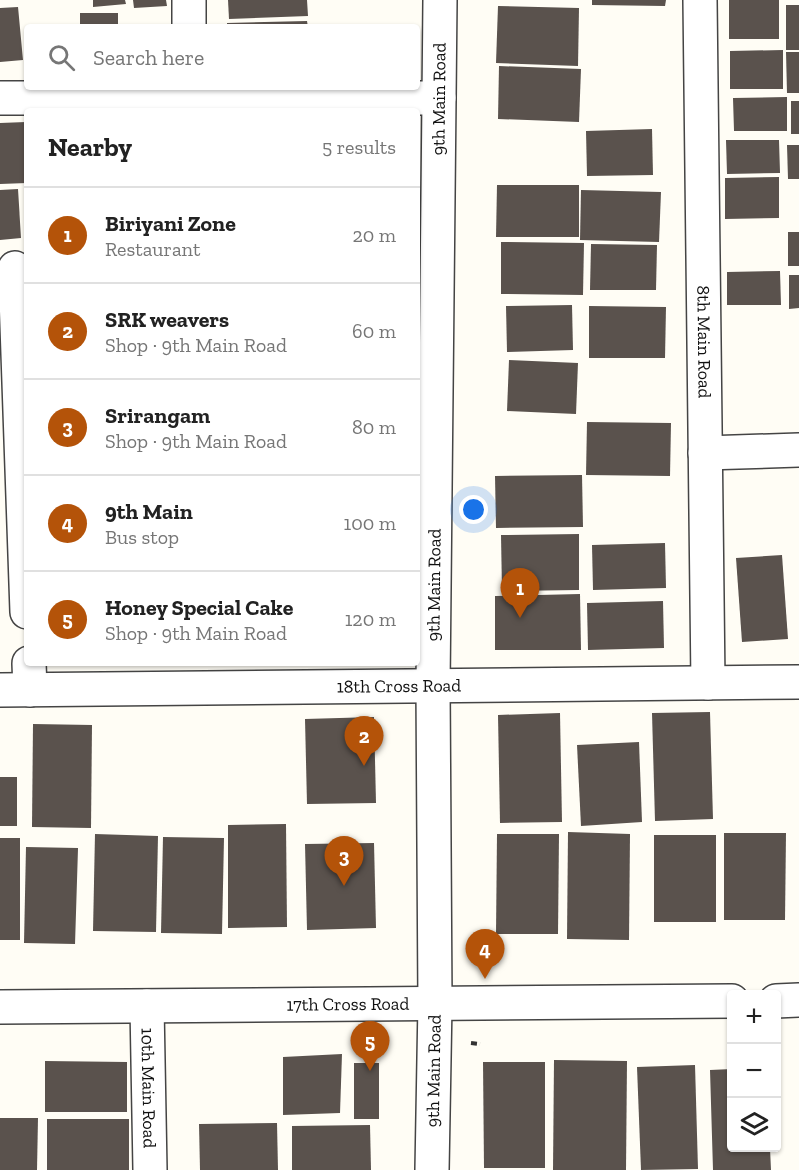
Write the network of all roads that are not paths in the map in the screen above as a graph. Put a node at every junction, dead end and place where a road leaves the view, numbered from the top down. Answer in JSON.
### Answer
{"nodes":[{"id":1,"x":189,"y":0,"type":"edge"},
{"id":2,"x":440,"y":0,"type":"edge"},
{"id":3,"x":700,"y":0,"type":"edge"},
{"id":4,"x":189,"y":24,"type":"edge"},
{"id":5,"x":0,"y":98,"type":"edge"},
{"id":6,"x":439,"y":98,"type":"junction"},
{"id":7,"x":190,"y":99,"type":"edge"},
{"id":8,"x":14,"y":268,"type":"edge"},
{"id":9,"x":799,"y":450,"type":"edge"},
{"id":10,"x":705,"y":453,"type":"junction"},
{"id":11,"x":12,"y":507,"type":"edge"},
{"id":12,"x":24,"y":591,"type":"edge"},
{"id":13,"x":199,"y":676,"type":"edge"},
{"id":14,"x":19,"y":681,"type":"edge"},
{"id":15,"x":799,"y":682,"type":"edge"},
{"id":16,"x":708,"y":683,"type":"junction"},
{"id":17,"x":433,"y":686,"type":"junction"},
{"id":18,"x":799,"y":1000,"type":"edge"},
{"id":19,"x":727,"y":1001,"type":"edge"},
{"id":20,"x":781,"y":1001,"type":"edge"},
{"id":21,"x":435,"y":1003,"type":"junction"},
{"id":22,"x":147,"y":1006,"type":"junction"},
{"id":23,"x":0,"y":1007,"type":"edge"},
{"id":24,"x":150,"y":1170,"type":"edge"},
{"id":25,"x":432,"y":1170,"type":"edge"}],
"edges":[{"from":1,"to":4,"type":"street"},
{"from":2,"to":6,"type":"street","name":"9th Main Road"},
{"from":3,"to":10,"type":"street","name":"8th Main Road"},
{"from":5,"to":7,"type":"street"},
{"from":6,"to":7,"type":"street"},
{"from":6,"to":17,"type":"street","name":"9th Main Road"},
{"from":8,"to":11,"type":"street"},
{"from":9,"to":10,"type":"street"},
{"from":10,"to":16,"type":"street","name":"8th Main Road"},
{"from":11,"to":12,"type":"street"},
{"from":13,"to":14,"type":"street","name":"18th Cross Road"},
{"from":13,"to":17,"type":"street","name":"18th Cross Road"},
{"from":15,"to":16,"type":"street","name":"18th Cross Road"},
{"from":16,"to":17,"type":"street","name":"18th Cross Road"},
{"from":17,"to":21,"type":"street","name":"9th Main Road"},
{"from":18,"to":20,"type":"street"},
{"from":19,"to":21,"type":"street","name":"17th Cross Road"},
{"from":21,"to":22,"type":"street","name":"17th Cross Road"},
{"from":21,"to":25,"type":"street","name":"9th Main Road"},
{"from":22,"to":23,"type":"street","name":"17th Cross Road"},
{"from":22,"to":24,"type":"street","name":"10th Main Road"}]}
